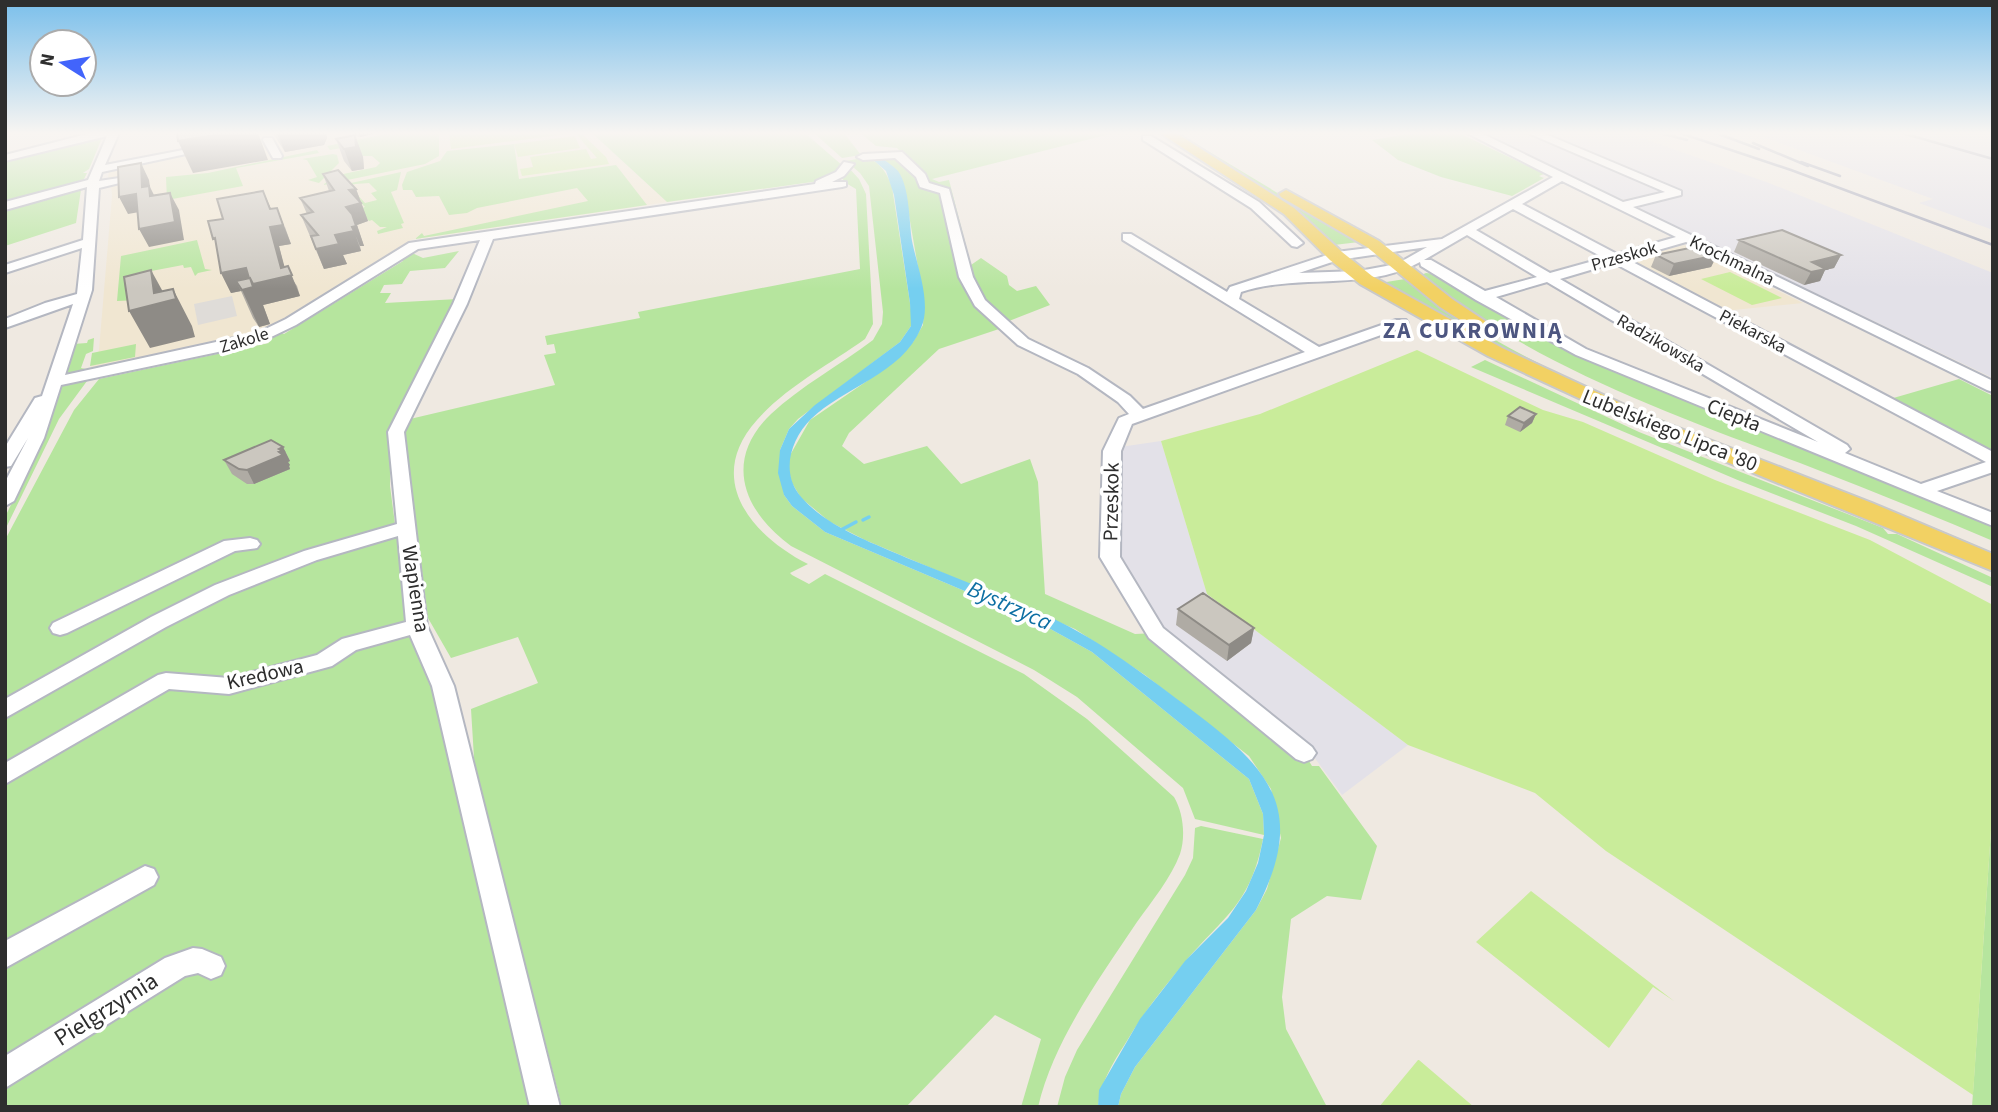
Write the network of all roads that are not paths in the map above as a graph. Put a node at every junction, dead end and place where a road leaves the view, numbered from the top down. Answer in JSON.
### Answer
{"nodes":[{"id":1,"x":75,"y":185,"type":"edge"},
{"id":2,"x":94,"y":185,"type":"edge"},
{"id":3,"x":817,"y":185,"type":"edge"},
{"id":4,"x":835,"y":185,"type":"edge"},
{"id":5,"x":924,"y":185,"type":"edge"},
{"id":6,"x":1223,"y":185,"type":"edge"},
{"id":7,"x":1247,"y":185,"type":"edge"},
{"id":8,"x":1271,"y":185,"type":"edge"},
{"id":9,"x":1548,"y":185,"type":"edge"},
{"id":10,"x":1578,"y":185,"type":"edge"},
{"id":11,"x":1657,"y":185,"type":"edge"},
{"id":12,"x":810,"y":188,"type":"junction"},
{"id":13,"x":1513,"y":204,"type":"junction"},
{"id":14,"x":5,"y":206,"type":"edge"},
{"id":15,"x":1621,"y":206,"type":"junction"},
{"id":16,"x":1467,"y":230,"type":"junction"},
{"id":17,"x":488,"y":236,"type":"junction"},
{"id":18,"x":1127,"y":237,"type":"dead end"},
{"id":19,"x":1453,"y":238,"type":"junction"},
{"id":20,"x":1687,"y":238,"type":"junction"},
{"id":21,"x":89,"y":242,"type":"junction"},
{"id":22,"x":1297,"y":243,"type":"dead end"},
{"id":23,"x":1381,"y":250,"type":"junction"},
{"id":24,"x":1336,"y":256,"type":"junction"},
{"id":25,"x":1616,"y":259,"type":"junction"},
{"id":26,"x":1426,"y":263,"type":"dead end"},
{"id":27,"x":1401,"y":267,"type":"junction"},
{"id":28,"x":5,"y":269,"type":"edge"},
{"id":29,"x":1359,"y":275,"type":"junction"},
{"id":30,"x":1549,"y":277,"type":"junction"},
{"id":31,"x":1257,"y":282,"type":"junction"},
{"id":32,"x":1481,"y":296,"type":"junction"},
{"id":33,"x":83,"y":298,"type":"junction"},
{"id":34,"x":1232,"y":300,"type":"junction"},
{"id":35,"x":1401,"y":323,"type":"dead end"},
{"id":36,"x":5,"y":324,"type":"edge"},
{"id":37,"x":1316,"y":352,"type":"junction"},
{"id":38,"x":53,"y":382,"type":"junction"},
{"id":39,"x":1993,"y":387,"type":"edge"},
{"id":40,"x":1139,"y":415,"type":"junction"},
{"id":41,"x":1993,"y":459,"type":"edge"},
{"id":42,"x":1847,"y":461,"type":"junction"},
{"id":43,"x":5,"y":462,"type":"edge"},
{"id":44,"x":1993,"y":466,"type":"edge"},
{"id":45,"x":1919,"y":491,"type":"junction"},
{"id":46,"x":5,"y":501,"type":"edge"},
{"id":47,"x":1993,"y":520,"type":"edge"},
{"id":48,"x":407,"y":528,"type":"junction"},
{"id":49,"x":250,"y":544,"type":"dead end"},
{"id":50,"x":1993,"y":547,"type":"edge"},
{"id":51,"x":1993,"y":563,"type":"edge"},
{"id":52,"x":417,"y":626,"type":"junction"},
{"id":53,"x":60,"y":628,"type":"dead end"},
{"id":54,"x":5,"y":710,"type":"edge"},
{"id":55,"x":1304,"y":753,"type":"dead end"},
{"id":56,"x":5,"y":775,"type":"edge"},
{"id":57,"x":145,"y":877,"type":"dead end"},
{"id":58,"x":5,"y":955,"type":"edge"},
{"id":59,"x":211,"y":965,"type":"dead end"},
{"id":60,"x":5,"y":1073,"type":"edge"},
{"id":61,"x":545,"y":1107,"type":"edge"}],
"edges":[{"from":1,"to":14,"type":"street"},
{"from":2,"to":21,"type":"street"},
{"from":3,"to":12,"type":"street"},
{"from":4,"to":12,"type":"street"},
{"from":5,"to":40,"type":"street"},
{"from":6,"to":22,"type":"street"},
{"from":7,"to":24,"type":"main road"},
{"from":8,"to":23,"type":"main road"},
{"from":9,"to":13,"type":"street"},
{"from":10,"to":15,"type":"street","name":"Krochmalna"},
{"from":11,"to":15,"type":"street"},
{"from":12,"to":17,"type":"street"},
{"from":13,"to":16,"type":"street"},
{"from":13,"to":25,"type":"street","name":"Piekarska"},
{"from":15,"to":20,"type":"street","name":"Krochmalna"},
{"from":16,"to":19,"type":"street"},
{"from":16,"to":30,"type":"street","name":"Radzikowska"},
{"from":17,"to":38,"type":"street","name":"Zakole"},
{"from":17,"to":48,"type":"street","name":"Wapienna"},
{"from":18,"to":34,"type":"street"},
{"from":19,"to":23,"type":"street"},
{"from":19,"to":27,"type":"street"},
{"from":20,"to":25,"type":"street","name":"Przeskok"},
{"from":20,"to":39,"type":"street","name":"Krochmalna"},
{"from":21,"to":28,"type":"street"},
{"from":21,"to":33,"type":"street"},
{"from":23,"to":24,"type":"street"},
{"from":23,"to":27,"type":"main road","name":"Lubelskiego Lipca '80"},
{"from":24,"to":29,"type":"main road","name":"Lubelskiego Lipca '80"},
{"from":24,"to":31,"type":"street"},
{"from":25,"to":30,"type":"street","name":"Przeskok"},
{"from":25,"to":41,"type":"street","name":"Piekarska"},
{"from":26,"to":32,"type":"street","name":"Ciepła"},
{"from":27,"to":29,"type":"street"},
{"from":27,"to":50,"type":"main road","name":"Lubelskiego Lipca '80"},
{"from":29,"to":31,"type":"street"},
{"from":29,"to":51,"type":"main road","name":"Lubelskiego Lipca '80"},
{"from":30,"to":32,"type":"street","name":"Przeskok"},
{"from":30,"to":42,"type":"street","name":"Radzikowska"},
{"from":31,"to":34,"type":"street"},
{"from":32,"to":42,"type":"street","name":"Ciepła"},
{"from":33,"to":36,"type":"street"},
{"from":33,"to":38,"type":"street"},
{"from":34,"to":37,"type":"street"},
{"from":35,"to":37,"type":"street","name":"Przeskok"},
{"from":37,"to":40,"type":"street","name":"Przeskok"},
{"from":38,"to":43,"type":"street"},
{"from":38,"to":46,"type":"street"},
{"from":40,"to":55,"type":"street","name":"Przeskok"},
{"from":42,"to":45,"type":"street","name":"Ciepła"},
{"from":44,"to":45,"type":"street"},
{"from":45,"to":47,"type":"street","name":"Ciepła"},
{"from":48,"to":52,"type":"street","name":"Wapienna"},
{"from":48,"to":54,"type":"street"},
{"from":49,"to":53,"type":"street"},
{"from":52,"to":56,"type":"street","name":"Kredowa"},
{"from":52,"to":61,"type":"street","name":"Wapienna"},
{"from":57,"to":58,"type":"street"},
{"from":59,"to":60,"type":"street","name":"Pielgrzymia"}]}
